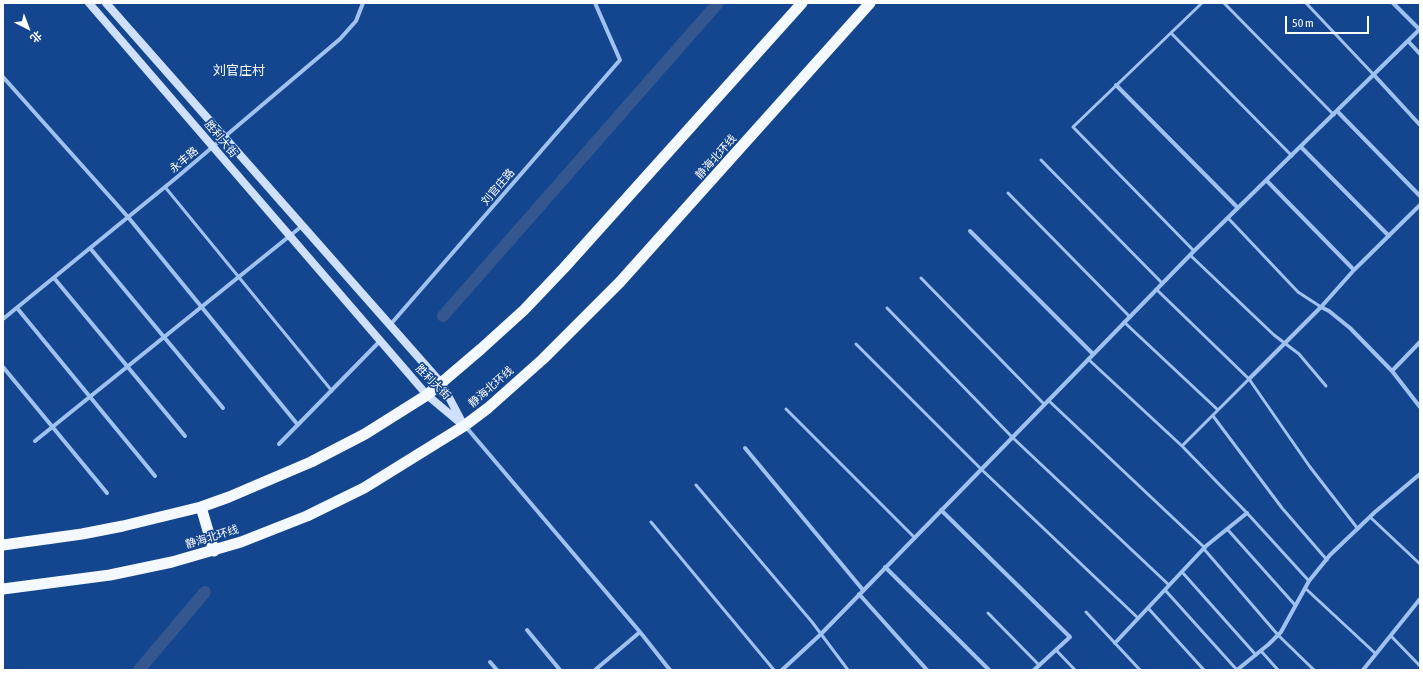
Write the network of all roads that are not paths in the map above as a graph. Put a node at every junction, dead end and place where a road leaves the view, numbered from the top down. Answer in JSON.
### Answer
{"nodes":[{"id":1,"x":89,"y":3,"type":"edge"},
{"id":2,"x":106,"y":3,"type":"edge"},
{"id":3,"x":363,"y":3,"type":"edge"},
{"id":4,"x":595,"y":3,"type":"edge"},
{"id":5,"x":802,"y":3,"type":"edge"},
{"id":6,"x":870,"y":3,"type":"edge"},
{"id":7,"x":1202,"y":3,"type":"edge"},
{"id":8,"x":1224,"y":3,"type":"edge"},
{"id":9,"x":1306,"y":3,"type":"edge"},
{"id":10,"x":1393,"y":3,"type":"edge"},
{"id":11,"x":1420,"y":30,"type":"edge"},
{"id":12,"x":1171,"y":33,"type":"junction"},
{"id":13,"x":1408,"y":41,"type":"junction"},
{"id":14,"x":1420,"y":54,"type":"edge"},
{"id":15,"x":1374,"y":75,"type":"junction"},
{"id":16,"x":3,"y":78,"type":"edge"},
{"id":17,"x":1116,"y":85,"type":"junction"},
{"id":18,"x":1335,"y":113,"type":"junction"},
{"id":19,"x":1420,"y":125,"type":"edge"},
{"id":20,"x":224,"y":138,"type":"junction"},
{"id":21,"x":1302,"y":146,"type":"junction"},
{"id":22,"x":213,"y":147,"type":"junction"},
{"id":23,"x":1292,"y":156,"type":"junction"},
{"id":24,"x":1041,"y":160,"type":"dead end"},
{"id":25,"x":1267,"y":181,"type":"junction"},
{"id":26,"x":164,"y":187,"type":"junction"},
{"id":27,"x":1008,"y":193,"type":"dead end"},
{"id":28,"x":1420,"y":196,"type":"edge"},
{"id":29,"x":1420,"y":206,"type":"edge"},
{"id":30,"x":1238,"y":208,"type":"junction"},
{"id":31,"x":128,"y":217,"type":"junction"},
{"id":32,"x":1228,"y":218,"type":"junction"},
{"id":33,"x":302,"y":226,"type":"junction"},
{"id":34,"x":970,"y":231,"type":"dead end"},
{"id":35,"x":1389,"y":236,"type":"junction"},
{"id":36,"x":289,"y":237,"type":"junction"},
{"id":37,"x":90,"y":248,"type":"junction"},
{"id":38,"x":1194,"y":251,"type":"junction"},
{"id":39,"x":1190,"y":255,"type":"junction"},
{"id":40,"x":1354,"y":270,"type":"junction"},
{"id":41,"x":54,"y":278,"type":"junction"},
{"id":42,"x":238,"y":278,"type":"junction"},
{"id":43,"x":921,"y":278,"type":"dead end"},
{"id":44,"x":1162,"y":283,"type":"junction"},
{"id":45,"x":1156,"y":289,"type":"junction"},
{"id":46,"x":202,"y":307,"type":"junction"},
{"id":47,"x":1321,"y":307,"type":"junction"},
{"id":48,"x":17,"y":308,"type":"junction"},
{"id":49,"x":887,"y":308,"type":"dead end"},
{"id":50,"x":1130,"y":317,"type":"junction"},
{"id":51,"x":3,"y":319,"type":"edge"},
{"id":52,"x":1124,"y":322,"type":"junction"},
{"id":53,"x":390,"y":326,"type":"junction"},
{"id":54,"x":164,"y":337,"type":"junction"},
{"id":55,"x":380,"y":341,"type":"junction"},
{"id":56,"x":1420,"y":342,"type":"edge"},
{"id":57,"x":856,"y":344,"type":"dead end"},
{"id":58,"x":1285,"y":344,"type":"junction"},
{"id":59,"x":1093,"y":354,"type":"junction"},
{"id":60,"x":1088,"y":359,"type":"junction"},
{"id":61,"x":128,"y":367,"type":"junction"},
{"id":62,"x":3,"y":368,"type":"edge"},
{"id":63,"x":1392,"y":371,"type":"junction"},
{"id":64,"x":1249,"y":379,"type":"junction"},
{"id":65,"x":442,"y":384,"type":"junction"},
{"id":66,"x":1326,"y":386,"type":"dead end"},
{"id":67,"x":332,"y":391,"type":"junction"},
{"id":68,"x":427,"y":395,"type":"junction"},
{"id":69,"x":90,"y":397,"type":"junction"},
{"id":70,"x":1048,"y":400,"type":"junction"},
{"id":71,"x":1044,"y":404,"type":"junction"},
{"id":72,"x":1420,"y":407,"type":"edge"},
{"id":73,"x":223,"y":408,"type":"dead end"},
{"id":74,"x":786,"y":409,"type":"dead end"},
{"id":75,"x":1218,"y":410,"type":"junction"},
{"id":76,"x":1213,"y":416,"type":"junction"},
{"id":77,"x":298,"y":425,"type":"junction"},
{"id":78,"x":464,"y":426,"type":"junction"},
{"id":79,"x":52,"y":428,"type":"junction"},
{"id":80,"x":185,"y":436,"type":"dead end"},
{"id":81,"x":1012,"y":437,"type":"junction"},
{"id":82,"x":36,"y":441,"type":"dead end"},
{"id":83,"x":279,"y":444,"type":"dead end"},
{"id":84,"x":1182,"y":446,"type":"junction"},
{"id":85,"x":745,"y":448,"type":"dead end"},
{"id":86,"x":981,"y":469,"type":"junction"},
{"id":87,"x":1420,"y":474,"type":"edge"},
{"id":88,"x":155,"y":476,"type":"dead end"},
{"id":89,"x":696,"y":485,"type":"dead end"},
{"id":90,"x":106,"y":493,"type":"dead end"},
{"id":91,"x":201,"y":507,"type":"junction"},
{"id":92,"x":941,"y":510,"type":"junction"},
{"id":93,"x":1247,"y":513,"type":"junction"},
{"id":94,"x":1370,"y":517,"type":"junction"},
{"id":95,"x":652,"y":522,"type":"dead end"},
{"id":96,"x":1358,"y":529,"type":"junction"},
{"id":97,"x":1228,"y":530,"type":"junction"},
{"id":98,"x":914,"y":537,"type":"junction"},
{"id":99,"x":3,"y":544,"type":"edge"},
{"id":100,"x":1204,"y":548,"type":"junction"},
{"id":101,"x":214,"y":551,"type":"junction"},
{"id":102,"x":1327,"y":560,"type":"junction"},
{"id":103,"x":1420,"y":564,"type":"edge"},
{"id":104,"x":885,"y":567,"type":"junction"},
{"id":105,"x":1182,"y":572,"type":"junction"},
{"id":106,"x":1309,"y":581,"type":"junction"},
{"id":107,"x":1169,"y":585,"type":"junction"},
{"id":108,"x":1305,"y":588,"type":"junction"},
{"id":109,"x":3,"y":589,"type":"edge"},
{"id":110,"x":863,"y":590,"type":"junction"},
{"id":111,"x":1165,"y":590,"type":"junction"},
{"id":112,"x":859,"y":594,"type":"junction"},
{"id":113,"x":1420,"y":599,"type":"edge"},
{"id":114,"x":1295,"y":605,"type":"junction"},
{"id":115,"x":1148,"y":608,"type":"junction"},
{"id":116,"x":988,"y":612,"type":"dead end"},
{"id":117,"x":1086,"y":612,"type":"dead end"},
{"id":118,"x":1138,"y":618,"type":"junction"},
{"id":119,"x":526,"y":630,"type":"dead end"},
{"id":120,"x":640,"y":632,"type":"junction"},
{"id":121,"x":821,"y":634,"type":"junction"},
{"id":122,"x":1278,"y":634,"type":"junction"},
{"id":123,"x":1391,"y":636,"type":"junction"},
{"id":124,"x":1115,"y":643,"type":"junction"},
{"id":125,"x":1056,"y":650,"type":"junction"},
{"id":126,"x":1260,"y":651,"type":"junction"},
{"id":127,"x":1376,"y":654,"type":"junction"},
{"id":128,"x":1256,"y":655,"type":"junction"},
{"id":129,"x":490,"y":662,"type":"dead end"},
{"id":130,"x":1040,"y":665,"type":"junction"},
{"id":131,"x":1420,"y":666,"type":"edge"},
{"id":132,"x":497,"y":670,"type":"edge"},
{"id":133,"x":560,"y":670,"type":"edge"},
{"id":134,"x":595,"y":670,"type":"edge"},
{"id":135,"x":670,"y":670,"type":"edge"},
{"id":136,"x":774,"y":670,"type":"edge"},
{"id":137,"x":782,"y":670,"type":"edge"},
{"id":138,"x":848,"y":670,"type":"edge"},
{"id":139,"x":927,"y":670,"type":"edge"},
{"id":140,"x":988,"y":670,"type":"edge"},
{"id":141,"x":1034,"y":670,"type":"edge"},
{"id":142,"x":1075,"y":670,"type":"edge"},
{"id":143,"x":1140,"y":670,"type":"edge"},
{"id":144,"x":1204,"y":670,"type":"edge"},
{"id":145,"x":1237,"y":670,"type":"edge"},
{"id":146,"x":1278,"y":670,"type":"edge"},
{"id":147,"x":1314,"y":670,"type":"edge"},
{"id":148,"x":1363,"y":670,"type":"edge"}],
"edges":[{"from":1,"to":22,"type":"main road","name":"胜利大街"},
{"from":2,"to":20,"type":"main road","name":"胜利大街"},
{"from":3,"to":20,"type":"street","name":"永丰路"},
{"from":4,"to":53,"type":"street","name":"刘官庄路"},
{"from":5,"to":65,"type":"highway"},
{"from":6,"to":78,"type":"highway","name":"静海北环线"},
{"from":7,"to":12,"type":"lane"},
{"from":8,"to":18,"type":"lane"},
{"from":9,"to":15,"type":"lane"},
{"from":10,"to":11,"type":"street"},
{"from":11,"to":13,"type":"street"},
{"from":12,"to":17,"type":"lane"},
{"from":12,"to":23,"type":"lane"},
{"from":13,"to":14,"type":"street"},
{"from":13,"to":15,"type":"street"},
{"from":15,"to":18,"type":"street"},
{"from":15,"to":19,"type":"street"},
{"from":16,"to":31,"type":"street"},
{"from":17,"to":30,"type":"street"},
{"from":17,"to":38,"type":"lane"},
{"from":18,"to":21,"type":"street"},
{"from":18,"to":28,"type":"street"},
{"from":20,"to":22,"type":"street","name":"永丰路"},
{"from":20,"to":33,"type":"main road","name":"胜利大街"},
{"from":21,"to":23,"type":"street"},
{"from":21,"to":35,"type":"street"},
{"from":22,"to":26,"type":"street","name":"永丰路"},
{"from":22,"to":36,"type":"main road","name":"胜利大街"},
{"from":23,"to":25,"type":"street"},
{"from":24,"to":44,"type":"lane"},
{"from":25,"to":30,"type":"street"},
{"from":25,"to":40,"type":"street"},
{"from":26,"to":31,"type":"street","name":"永丰路"},
{"from":26,"to":42,"type":"lane"},
{"from":27,"to":50,"type":"lane"},
{"from":29,"to":35,"type":"street"},
{"from":30,"to":32,"type":"street"},
{"from":31,"to":37,"type":"street","name":"永丰路"},
{"from":31,"to":46,"type":"street"},
{"from":32,"to":38,"type":"street"},
{"from":32,"to":47,"type":"lane"},
{"from":33,"to":36,"type":"street"},
{"from":33,"to":53,"type":"main road","name":"胜利大街"},
{"from":34,"to":59,"type":"street"},
{"from":35,"to":40,"type":"street"},
{"from":36,"to":42,"type":"street"},
{"from":36,"to":55,"type":"main road","name":"胜利大街"},
{"from":37,"to":41,"type":"street","name":"永丰路"},
{"from":37,"to":54,"type":"street"},
{"from":38,"to":39,"type":"street"},
{"from":39,"to":44,"type":"street"},
{"from":39,"to":58,"type":"lane"},
{"from":40,"to":47,"type":"street"},
{"from":41,"to":48,"type":"street","name":"永丰路"},
{"from":41,"to":61,"type":"street"},
{"from":42,"to":46,"type":"street"},
{"from":42,"to":67,"type":"lane"},
{"from":43,"to":71,"type":"lane"},
{"from":44,"to":45,"type":"street"},
{"from":45,"to":50,"type":"street"},
{"from":45,"to":64,"type":"lane"},
{"from":46,"to":54,"type":"street"},
{"from":46,"to":77,"type":"street"},
{"from":47,"to":58,"type":"street"},
{"from":47,"to":63,"type":"street"},
{"from":48,"to":51,"type":"street","name":"永丰路"},
{"from":48,"to":69,"type":"street"},
{"from":49,"to":81,"type":"lane"},
{"from":50,"to":52,"type":"street"},
{"from":52,"to":59,"type":"street"},
{"from":52,"to":75,"type":"lane"},
{"from":53,"to":65,"type":"main road","name":"胜利大街"},
{"from":54,"to":61,"type":"street"},
{"from":54,"to":73,"type":"street"},
{"from":55,"to":67,"type":"street"},
{"from":55,"to":68,"type":"main road","name":"胜利大街"},
{"from":56,"to":63,"type":"street"},
{"from":57,"to":86,"type":"lane"},
{"from":58,"to":64,"type":"street"},
{"from":58,"to":66,"type":"lane"},
{"from":59,"to":60,"type":"street"},
{"from":60,"to":70,"type":"street"},
{"from":60,"to":84,"type":"lane"},
{"from":61,"to":69,"type":"street"},
{"from":61,"to":80,"type":"street"},
{"from":62,"to":79,"type":"street"},
{"from":63,"to":72,"type":"street"},
{"from":64,"to":75,"type":"lane"},
{"from":64,"to":96,"type":"lane"},
{"from":65,"to":68,"type":"highway"},
{"from":65,"to":78,"type":"main road","name":"胜利大街"},
{"from":67,"to":77,"type":"street"},
{"from":68,"to":78,"type":"main road","name":"胜利大街"},
{"from":68,"to":91,"type":"highway"},
{"from":69,"to":79,"type":"street"},
{"from":69,"to":88,"type":"street"},
{"from":70,"to":71,"type":"street"},
{"from":70,"to":100,"type":"lane"},
{"from":71,"to":81,"type":"street"},
{"from":74,"to":98,"type":"lane"},
{"from":75,"to":76,"type":"lane"},
{"from":76,"to":84,"type":"lane"},
{"from":76,"to":102,"type":"lane"},
{"from":77,"to":83,"type":"street"},
{"from":78,"to":101,"type":"highway","name":"静海北环线"},
{"from":78,"to":120,"type":"street"},
{"from":79,"to":82,"type":"street"},
{"from":79,"to":90,"type":"street"},
{"from":81,"to":86,"type":"street"},
{"from":81,"to":107,"type":"lane"},
{"from":84,"to":93,"type":"lane"},
{"from":85,"to":110,"type":"street"},
{"from":86,"to":92,"type":"street"},
{"from":86,"to":118,"type":"lane"},
{"from":87,"to":94,"type":"street"},
{"from":89,"to":121,"type":"lane"},
{"from":91,"to":99,"type":"highway"},
{"from":91,"to":101,"type":"highway"},
{"from":92,"to":98,"type":"street"},
{"from":92,"to":125,"type":"street"},
{"from":93,"to":97,"type":"street"},
{"from":93,"to":106,"type":"lane"},
{"from":94,"to":96,"type":"street"},
{"from":94,"to":103,"type":"lane"},
{"from":95,"to":136,"type":"lane"},
{"from":96,"to":102,"type":"street"},
{"from":97,"to":100,"type":"street"},
{"from":97,"to":114,"type":"lane"},
{"from":98,"to":104,"type":"street"},
{"from":100,"to":105,"type":"street"},
{"from":100,"to":122,"type":"lane"},
{"from":101,"to":109,"type":"highway","name":"静海北环线"},
{"from":102,"to":106,"type":"street"},
{"from":104,"to":110,"type":"street"},
{"from":104,"to":140,"type":"street"},
{"from":105,"to":107,"type":"street"},
{"from":105,"to":128,"type":"lane"},
{"from":106,"to":108,"type":"street"},
{"from":107,"to":111,"type":"street"},
{"from":108,"to":114,"type":"street"},
{"from":108,"to":127,"type":"lane"},
{"from":110,"to":112,"type":"street"},
{"from":111,"to":115,"type":"street"},
{"from":111,"to":145,"type":"lane"},
{"from":112,"to":121,"type":"street"},
{"from":112,"to":139,"type":"street"},
{"from":113,"to":123,"type":"street"},
{"from":114,"to":122,"type":"street"},
{"from":115,"to":118,"type":"street"},
{"from":115,"to":144,"type":"lane"},
{"from":116,"to":130,"type":"lane"},
{"from":117,"to":124,"type":"lane"},
{"from":118,"to":124,"type":"street"},
{"from":119,"to":133,"type":"street"},
{"from":120,"to":134,"type":"street"},
{"from":120,"to":135,"type":"street"},
{"from":121,"to":137,"type":"street"},
{"from":121,"to":138,"type":"lane"},
{"from":122,"to":126,"type":"street"},
{"from":122,"to":147,"type":"lane"},
{"from":123,"to":127,"type":"street"},
{"from":123,"to":131,"type":"lane"},
{"from":124,"to":143,"type":"lane"},
{"from":125,"to":130,"type":"street"},
{"from":125,"to":142,"type":"lane"},
{"from":126,"to":128,"type":"street"},
{"from":126,"to":146,"type":"lane"},
{"from":127,"to":148,"type":"street"},
{"from":128,"to":145,"type":"street"},
{"from":129,"to":132,"type":"street"},
{"from":130,"to":141,"type":"street"}]}
